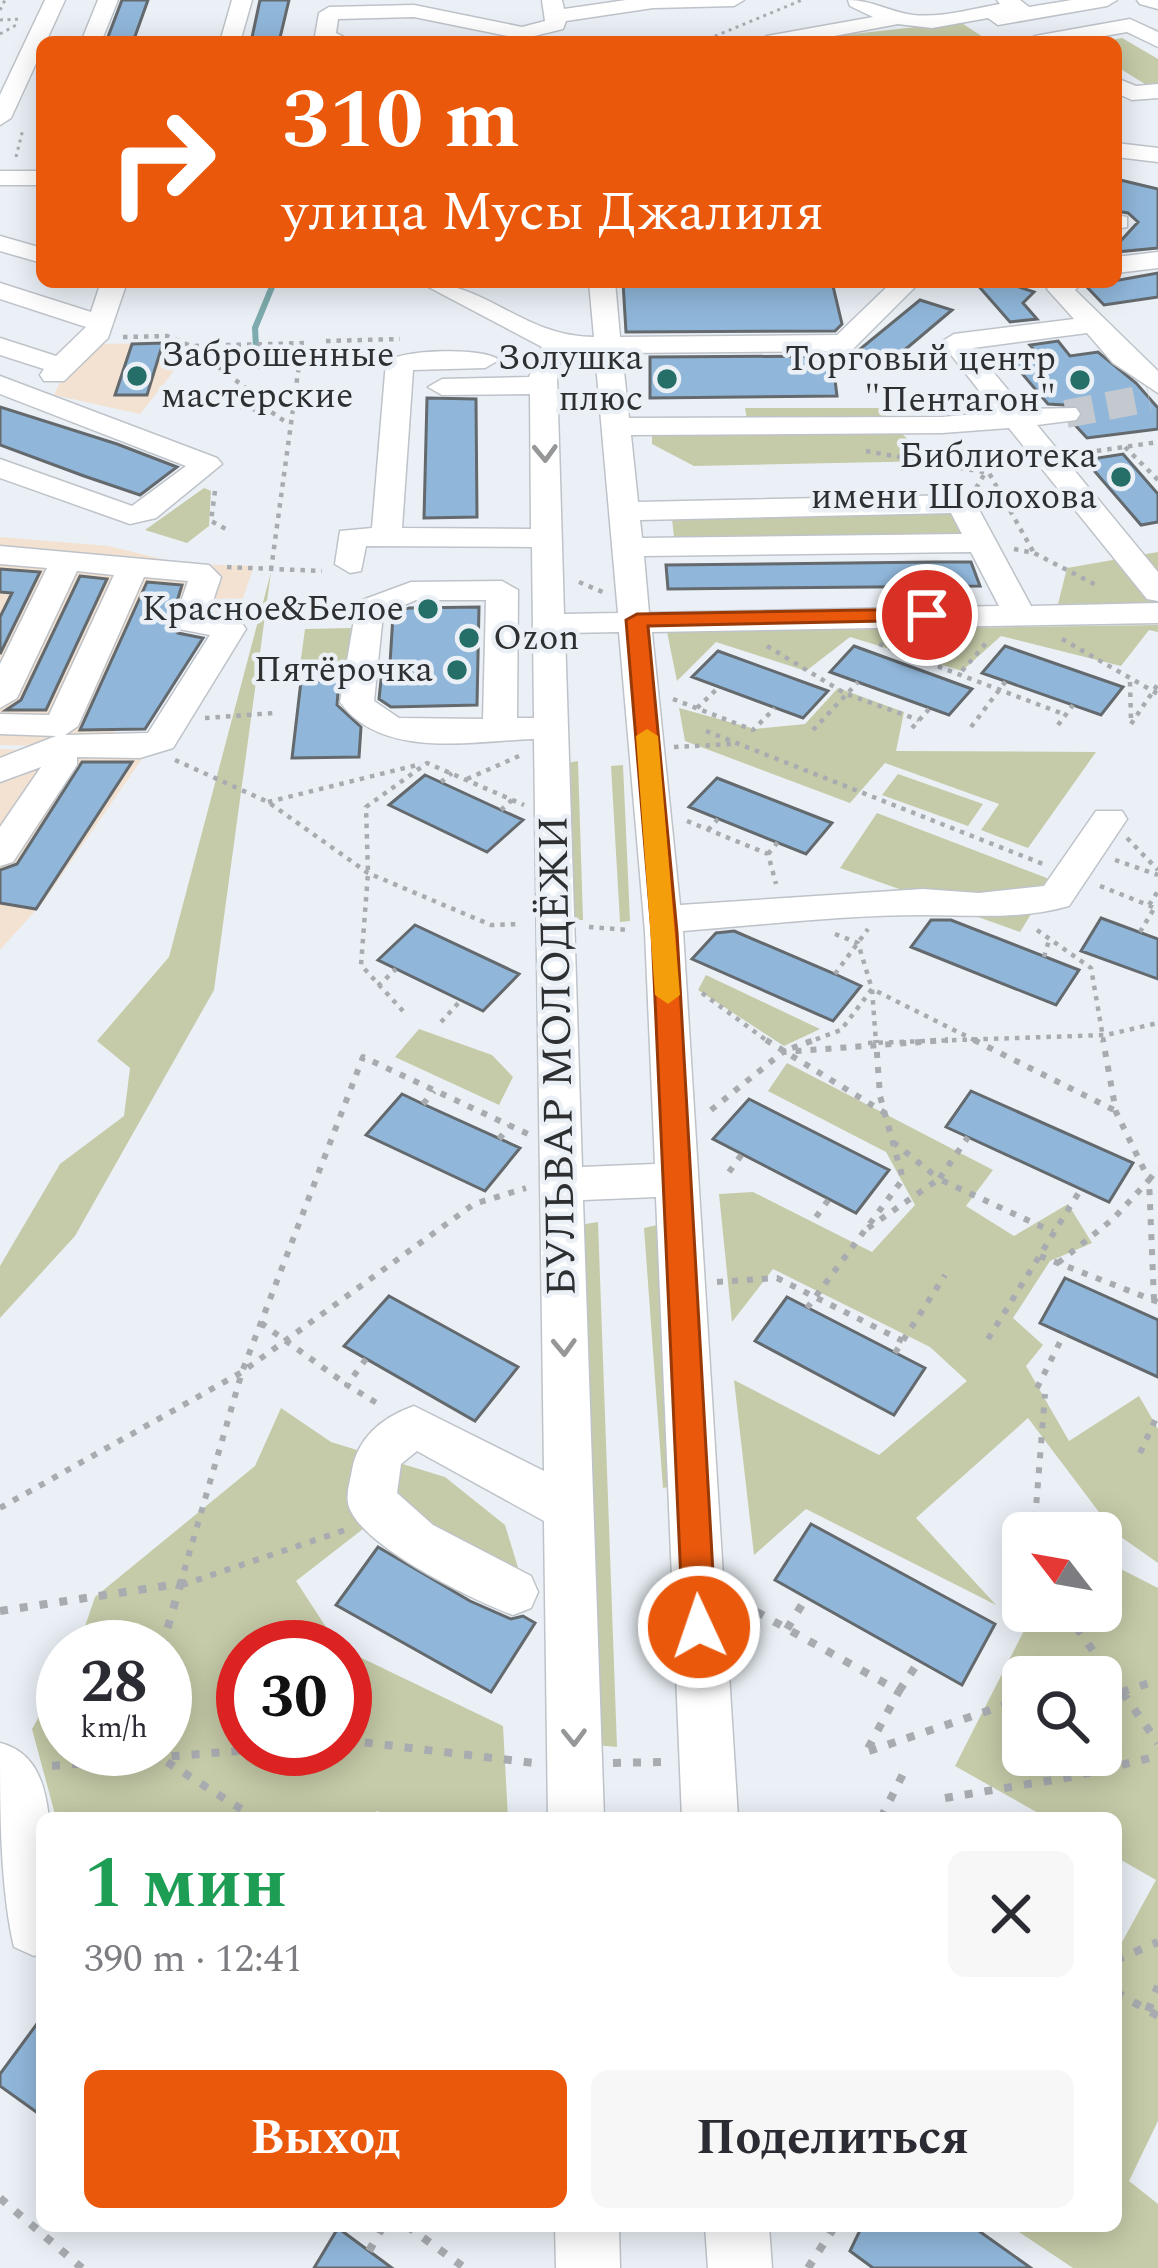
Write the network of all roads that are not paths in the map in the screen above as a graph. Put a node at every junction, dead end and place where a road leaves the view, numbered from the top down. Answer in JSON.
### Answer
{"nodes":[{"id":1,"x":55,"y":0,"type":"edge"},
{"id":2,"x":109,"y":0,"type":"edge"},
{"id":3,"x":242,"y":0,"type":"edge"},
{"id":4,"x":734,"y":0,"type":"edge"},
{"id":5,"x":866,"y":0,"type":"edge"},
{"id":6,"x":1007,"y":0,"type":"edge"},
{"id":7,"x":1062,"y":0,"type":"edge"},
{"id":8,"x":1107,"y":0,"type":"edge"},
{"id":9,"x":1147,"y":0,"type":"edge"},
{"id":10,"x":652,"y":1,"type":"edge"},
{"id":11,"x":1158,"y":3,"type":"edge"},
{"id":12,"x":553,"y":8,"type":"edge"},
{"id":13,"x":1024,"y":14,"type":"junction"},
{"id":14,"x":891,"y":20,"type":"junction"},
{"id":15,"x":13,"y":29,"type":"edge"},
{"id":16,"x":481,"y":33,"type":"edge"},
{"id":17,"x":94,"y":36,"type":"edge"},
{"id":18,"x":232,"y":36,"type":"edge"},
{"id":19,"x":325,"y":36,"type":"edge"},
{"id":20,"x":800,"y":36,"type":"edge"},
{"id":21,"x":996,"y":36,"type":"edge"},
{"id":22,"x":1078,"y":36,"type":"edge"},
{"id":23,"x":1158,"y":41,"type":"edge"},
{"id":24,"x":1122,"y":87,"type":"edge"},
{"id":25,"x":1158,"y":91,"type":"edge"},
{"id":26,"x":8,"y":109,"type":"edge"},
{"id":27,"x":1122,"y":151,"type":"edge"},
{"id":28,"x":1158,"y":155,"type":"edge"},
{"id":29,"x":0,"y":178,"type":"edge"},
{"id":30,"x":36,"y":178,"type":"edge"},
{"id":31,"x":0,"y":243,"type":"edge"},
{"id":32,"x":36,"y":254,"type":"edge"},
{"id":33,"x":1158,"y":260,"type":"edge"},
{"id":34,"x":1122,"y":264,"type":"edge"},
{"id":35,"x":112,"y":288,"type":"edge"},
{"id":36,"x":602,"y":288,"type":"edge"},
{"id":37,"x":901,"y":288,"type":"edge"},
{"id":38,"x":1061,"y":288,"type":"edge"},
{"id":39,"x":0,"y":291,"type":"edge"},
{"id":40,"x":474,"y":292,"type":"edge"},
{"id":41,"x":1091,"y":325,"type":"junction"},
{"id":42,"x":98,"y":331,"type":"junction"},
{"id":43,"x":0,"y":346,"type":"edge"},
{"id":44,"x":562,"y":346,"type":"junction"},
{"id":45,"x":605,"y":347,"type":"junction"},
{"id":46,"x":485,"y":360,"type":"dead end"},
{"id":47,"x":0,"y":384,"type":"edge"},
{"id":48,"x":1154,"y":384,"type":"edge"},
{"id":49,"x":543,"y":385,"type":"junction"},
{"id":50,"x":398,"y":388,"type":"junction"},
{"id":51,"x":1066,"y":414,"type":"tunnel mouth"},
{"id":52,"x":1015,"y":420,"type":"junction"},
{"id":53,"x":616,"y":427,"type":"junction"},
{"id":54,"x":0,"y":468,"type":"edge"},
{"id":55,"x":138,"y":515,"type":"junction"},
{"id":56,"x":628,"y":529,"type":"junction"},
{"id":57,"x":386,"y":537,"type":"junction"},
{"id":58,"x":1158,"y":542,"type":"edge"},
{"id":59,"x":983,"y":543,"type":"junction"},
{"id":60,"x":1125,"y":548,"type":"junction"},
{"id":61,"x":0,"y":555,"type":"edge"},
{"id":62,"x":199,"y":557,"type":"dead end"},
{"id":63,"x":67,"y":559,"type":"junction"},
{"id":64,"x":133,"y":567,"type":"junction"},
{"id":65,"x":338,"y":568,"type":"road end"},
{"id":66,"x":548,"y":580,"type":"junction"},
{"id":67,"x":502,"y":590,"type":"junction"},
{"id":68,"x":1158,"y":592,"type":"edge"},
{"id":69,"x":636,"y":613,"type":"junction"},
{"id":70,"x":1158,"y":613,"type":"edge"},
{"id":71,"x":1019,"y":614,"type":"junction"},
{"id":72,"x":0,"y":698,"type":"edge"},
{"id":73,"x":0,"y":724,"type":"edge"},
{"id":74,"x":500,"y":728,"type":"junction"},
{"id":75,"x":542,"y":739,"type":"junction"},
{"id":76,"x":61,"y":746,"type":"junction"},
{"id":77,"x":0,"y":771,"type":"edge"},
{"id":78,"x":1090,"y":848,"type":"road end"},
{"id":79,"x":0,"y":854,"type":"edge"},
{"id":80,"x":664,"y":926,"type":"junction"},
{"id":81,"x":678,"y":1180,"type":"junction"},
{"id":82,"x":559,"y":1184,"type":"junction"},
{"id":83,"x":569,"y":1509,"type":"junction"},
{"id":84,"x":513,"y":1592,"type":"dead end"},
{"id":85,"x":2,"y":1769,"type":"edge"},
{"id":86,"x":576,"y":1812,"type":"edge"},
{"id":87,"x":710,"y":1812,"type":"edge"},
{"id":88,"x":34,"y":1927,"type":"dead end"},
{"id":89,"x":586,"y":2232,"type":"edge"},
{"id":90,"x":737,"y":2232,"type":"edge"},
{"id":91,"x":588,"y":2268,"type":"edge"},
{"id":92,"x":740,"y":2268,"type":"edge"}],
"edges":[{"from":1,"to":15,"type":"street"},
{"from":2,"to":17,"type":"street"},
{"from":3,"to":18,"type":"street"},
{"from":4,"to":10,"type":"street"},
{"from":5,"to":14,"type":"street"},
{"from":6,"to":13,"type":"street"},
{"from":7,"to":13,"type":"street"},
{"from":8,"to":13,"type":"street"},
{"from":9,"to":11,"type":"street"},
{"from":10,"to":12,"type":"street"},
{"from":12,"to":16,"type":"street"},
{"from":13,"to":14,"type":"street"},
{"from":13,"to":21,"type":"street"},
{"from":14,"to":20,"type":"street"},
{"from":15,"to":26,"type":"street"},
{"from":16,"to":19,"type":"street"},
{"from":22,"to":23,"type":"street"},
{"from":24,"to":25,"type":"street"},
{"from":27,"to":28,"type":"street"},
{"from":29,"to":30,"type":"street"},
{"from":31,"to":32,"type":"street"},
{"from":33,"to":34,"type":"street"},
{"from":35,"to":42,"type":"street"},
{"from":36,"to":45,"type":"street"},
{"from":37,"to":45,"type":"street"},
{"from":38,"to":41,"type":"street"},
{"from":39,"to":42,"type":"street"},
{"from":40,"to":44,"type":"street"},
{"from":41,"to":48,"type":"street"},
{"from":41,"to":52,"type":"street"},
{"from":42,"to":43,"type":"street"},
{"from":44,"to":45,"type":"street"},
{"from":44,"to":49,"type":"street","name":"БУЛЬВАР МОЛОДЁЖИ"},
{"from":45,"to":53,"type":"street"},
{"from":46,"to":50,"type":"street"},
{"from":47,"to":55,"type":"street"},
{"from":49,"to":50,"type":"street"},
{"from":49,"to":66,"type":"street","name":"БУЛЬВАР МОЛОДЁЖИ","one_way":true},
{"from":50,"to":57,"type":"street"},
{"from":51,"to":52,"type":"street"},
{"from":52,"to":53,"type":"street"},
{"from":52,"to":60,"type":"street"},
{"from":53,"to":56,"type":"street"},
{"from":54,"to":55,"type":"street"},
{"from":55,"to":62,"type":"street"},
{"from":56,"to":59,"type":"street"},
{"from":56,"to":59,"type":"street"},
{"from":56,"to":69,"type":"street"},
{"from":57,"to":65,"type":"street"},
{"from":57,"to":66,"type":"street"},
{"from":58,"to":60,"type":"street"},
{"from":59,"to":71,"type":"street"},
{"from":60,"to":68,"type":"street"},
{"from":61,"to":63,"type":"street"},
{"from":63,"to":64,"type":"street"},
{"from":63,"to":72,"type":"street"},
{"from":64,"to":73,"type":"street"},
{"from":64,"to":76,"type":"street"},
{"from":66,"to":67,"type":"street"},
{"from":66,"to":69,"type":"street"},
{"from":66,"to":75,"type":"street","name":"БУЛЬВАР МОЛОДЁЖИ"},
{"from":67,"to":74,"type":"street"},
{"from":67,"to":74,"type":"street"},
{"from":69,"to":71,"type":"street"},
{"from":69,"to":80,"type":"street"},
{"from":70,"to":71,"type":"street"},
{"from":74,"to":75,"type":"street"},
{"from":75,"to":82,"type":"street","name":"БУЛЬВАР МОЛОДЁЖИ"},
{"from":76,"to":77,"type":"street"},
{"from":76,"to":79,"type":"street"},
{"from":78,"to":80,"type":"street"},
{"from":80,"to":81,"type":"street"},
{"from":81,"to":82,"type":"street"},
{"from":81,"to":87,"type":"street"},
{"from":82,"to":83,"type":"street","name":"БУЛЬВАР МОЛОДЁЖИ","one_way":true},
{"from":83,"to":84,"type":"street"},
{"from":83,"to":86,"type":"street","name":"БУЛЬВАР МОЛОДЁЖИ","one_way":true},
{"from":85,"to":88,"type":"street"},
{"from":89,"to":91,"type":"street"},
{"from":90,"to":92,"type":"street"}]}
